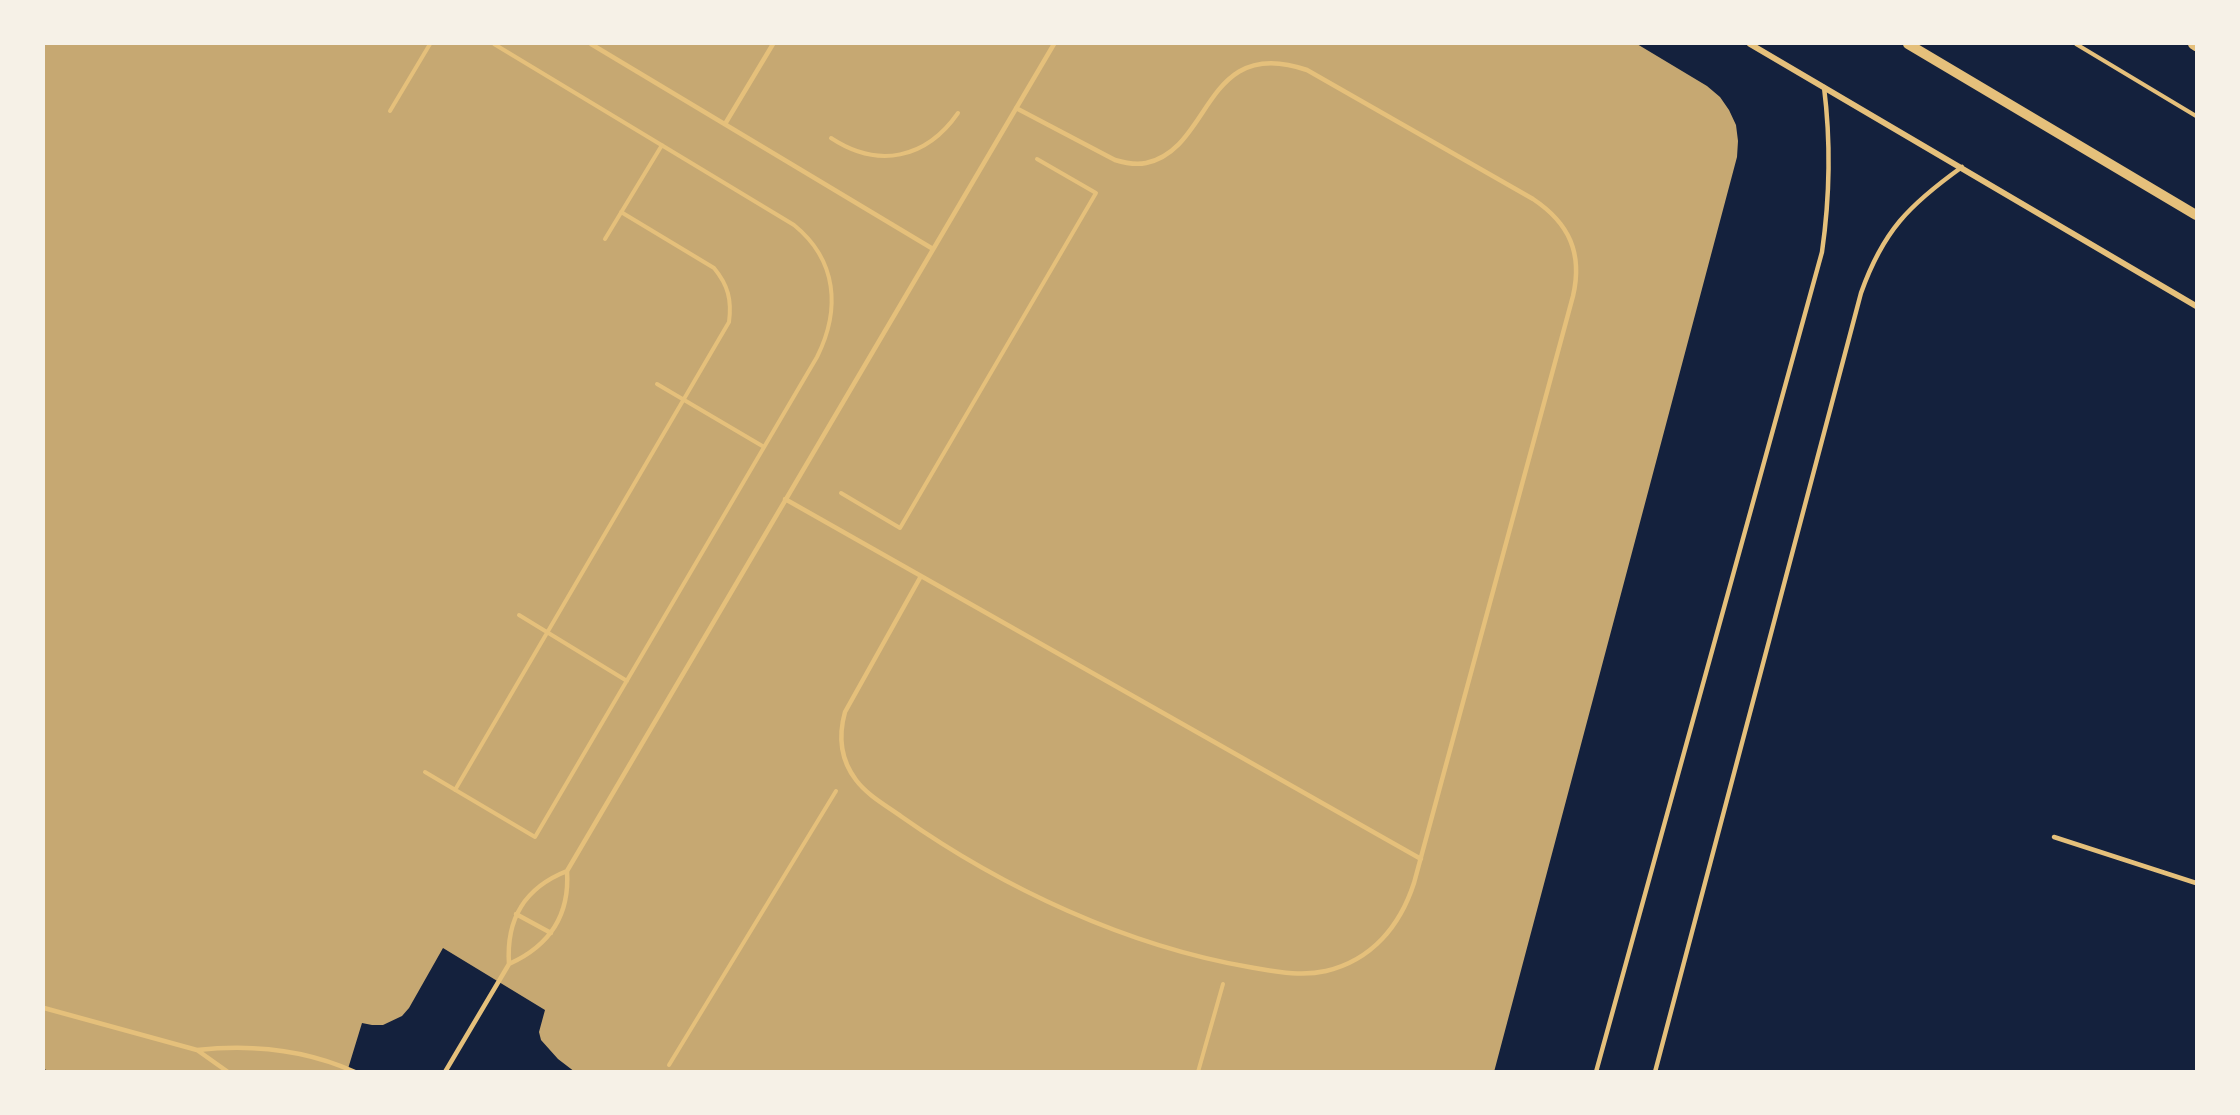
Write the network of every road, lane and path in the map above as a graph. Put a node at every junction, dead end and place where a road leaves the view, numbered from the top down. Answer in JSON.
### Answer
{"nodes":[{"id":1,"x":430,"y":44,"type":"edge"},
{"id":2,"x":494,"y":44,"type":"edge"},
{"id":3,"x":591,"y":44,"type":"edge"},
{"id":4,"x":773,"y":44,"type":"edge"},
{"id":5,"x":1054,"y":44,"type":"edge"},
{"id":6,"x":1750,"y":44,"type":"edge"},
{"id":7,"x":1908,"y":44,"type":"edge"},
{"id":8,"x":2076,"y":44,"type":"edge"},
{"id":9,"x":2193,"y":44,"type":"edge"},
{"id":10,"x":2196,"y":46,"type":"edge"},
{"id":11,"x":1824,"y":87,"type":"junction"},
{"id":12,"x":1016,"y":108,"type":"junction"},
{"id":13,"x":390,"y":111,"type":"dead end"},
{"id":14,"x":958,"y":113,"type":"dead end"},
{"id":15,"x":2196,"y":116,"type":"edge"},
{"id":16,"x":725,"y":124,"type":"junction"},
{"id":17,"x":831,"y":138,"type":"dead end"},
{"id":18,"x":662,"y":145,"type":"junction"},
{"id":19,"x":1037,"y":159,"type":"dead end"},
{"id":20,"x":1962,"y":168,"type":"junction"},
{"id":21,"x":621,"y":212,"type":"junction"},
{"id":22,"x":2196,"y":215,"type":"edge"},
{"id":23,"x":605,"y":239,"type":"dead end"},
{"id":24,"x":933,"y":249,"type":"junction"},
{"id":25,"x":2196,"y":306,"type":"edge"},
{"id":26,"x":657,"y":384,"type":"dead end"},
{"id":27,"x":685,"y":400,"type":"junction"},
{"id":28,"x":764,"y":447,"type":"junction"},
{"id":29,"x":841,"y":493,"type":"dead end"},
{"id":30,"x":786,"y":500,"type":"junction"},
{"id":31,"x":921,"y":576,"type":"junction"},
{"id":32,"x":519,"y":615,"type":"dead end"},
{"id":33,"x":548,"y":632,"type":"junction"},
{"id":34,"x":627,"y":681,"type":"junction"},
{"id":35,"x":849,"y":770,"type":"junction"},
{"id":36,"x":425,"y":772,"type":"dead end"},
{"id":37,"x":455,"y":790,"type":"junction"},
{"id":38,"x":2054,"y":837,"type":"dead end"},
{"id":39,"x":1421,"y":859,"type":"junction"},
{"id":40,"x":567,"y":871,"type":"junction"},
{"id":41,"x":2196,"y":883,"type":"edge"},
{"id":42,"x":516,"y":914,"type":"junction"},
{"id":43,"x":551,"y":933,"type":"junction"},
{"id":44,"x":1228,"y":963,"type":"junction"},
{"id":45,"x":509,"y":964,"type":"junction"},
{"id":46,"x":44,"y":1008,"type":"edge"},
{"id":47,"x":197,"y":1050,"type":"junction"},
{"id":48,"x":669,"y":1065,"type":"dead end"},
{"id":49,"x":228,"y":1071,"type":"edge"},
{"id":50,"x":355,"y":1071,"type":"edge"},
{"id":51,"x":445,"y":1071,"type":"edge"},
{"id":52,"x":1198,"y":1071,"type":"edge"},
{"id":53,"x":1596,"y":1071,"type":"edge"},
{"id":54,"x":1655,"y":1071,"type":"edge"}],
"edges":[{"from":1,"to":13,"type":"path"},
{"from":2,"to":18,"type":"path"},
{"from":3,"to":16,"type":"lane"},
{"from":4,"to":16,"type":"lane"},
{"from":5,"to":12,"type":"lane"},
{"from":6,"to":11,"type":"street"},
{"from":7,"to":22,"type":"street"},
{"from":8,"to":15,"type":"path"},
{"from":9,"to":10,"type":"street"},
{"from":11,"to":20,"type":"street"},
{"from":11,"to":53,"type":"lane"},
{"from":12,"to":24,"type":"lane"},
{"from":12,"to":39,"type":"lane"},
{"from":14,"to":17,"type":"path"},
{"from":16,"to":24,"type":"lane"},
{"from":18,"to":21,"type":"path"},
{"from":18,"to":28,"type":"path"},
{"from":19,"to":29,"type":"path"},
{"from":20,"to":25,"type":"street"},
{"from":20,"to":54,"type":"lane"},
{"from":21,"to":23,"type":"path"},
{"from":21,"to":27,"type":"path"},
{"from":24,"to":30,"type":"lane"},
{"from":26,"to":27,"type":"path"},
{"from":27,"to":28,"type":"path"},
{"from":27,"to":33,"type":"path"},
{"from":28,"to":34,"type":"path"},
{"from":30,"to":31,"type":"lane"},
{"from":30,"to":40,"type":"lane"},
{"from":31,"to":35,"type":"lane"},
{"from":31,"to":39,"type":"lane"},
{"from":32,"to":33,"type":"path"},
{"from":33,"to":34,"type":"path"},
{"from":33,"to":37,"type":"path"},
{"from":34,"to":37,"type":"path"},
{"from":35,"to":44,"type":"lane"},
{"from":35,"to":48,"type":"path"},
{"from":36,"to":37,"type":"path"},
{"from":38,"to":41,"type":"lane"},
{"from":39,"to":44,"type":"lane"},
{"from":40,"to":42,"type":"lane"},
{"from":40,"to":43,"type":"lane"},
{"from":42,"to":43,"type":"lane"},
{"from":42,"to":45,"type":"lane"},
{"from":43,"to":45,"type":"lane"},
{"from":44,"to":52,"type":"path"},
{"from":45,"to":51,"type":"lane"},
{"from":46,"to":47,"type":"lane"},
{"from":47,"to":49,"type":"lane"},
{"from":47,"to":50,"type":"lane"}]}
